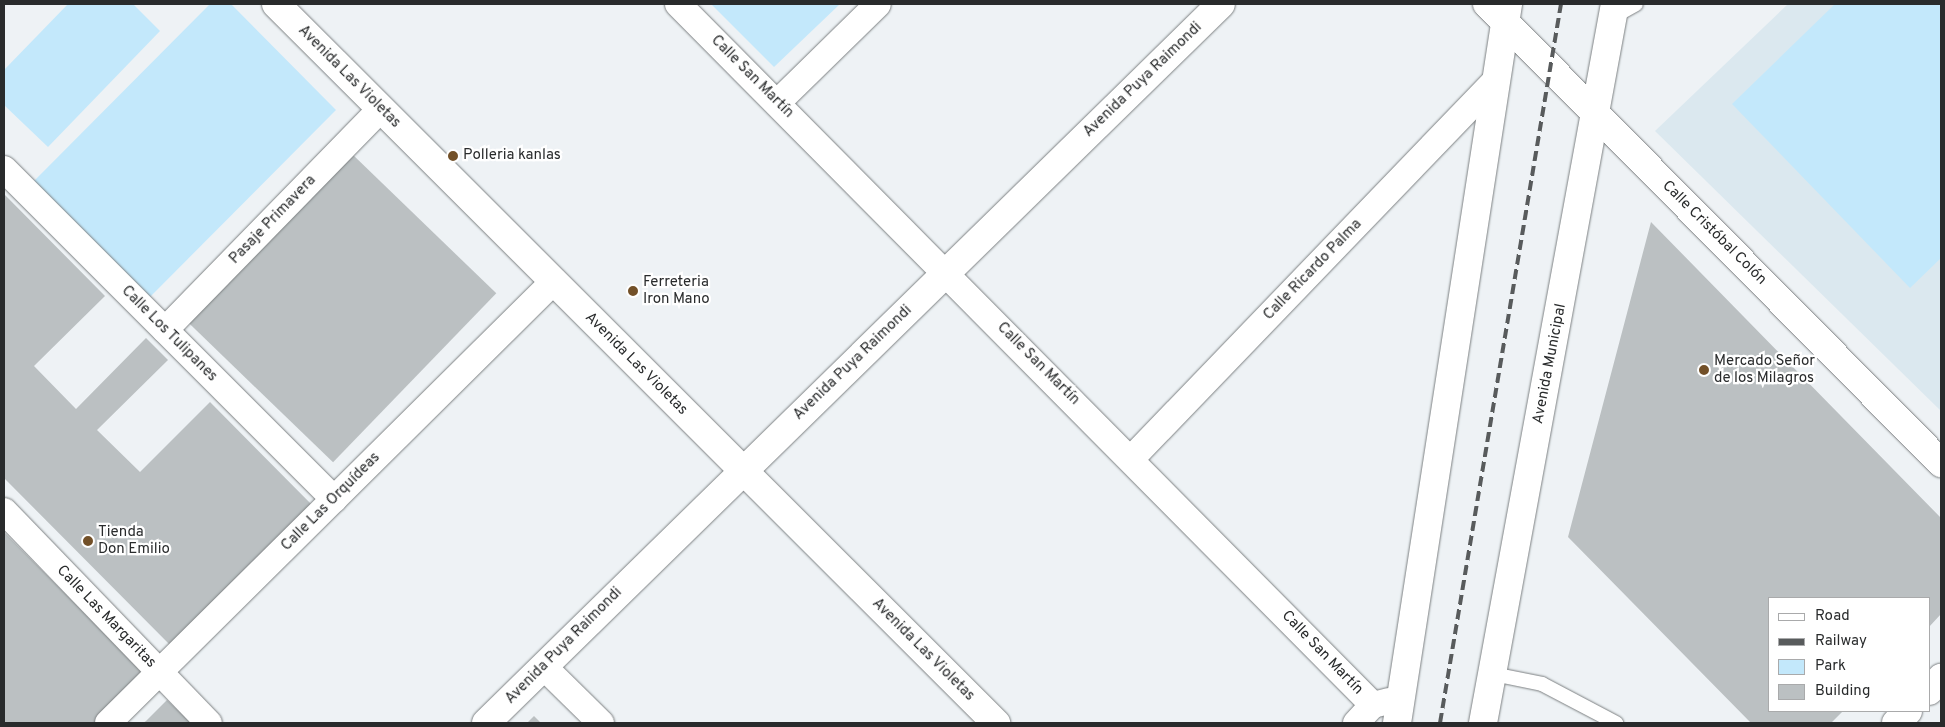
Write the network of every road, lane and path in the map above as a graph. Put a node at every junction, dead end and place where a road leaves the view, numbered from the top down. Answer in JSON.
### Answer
{"nodes":[{"id":1,"x":276,"y":4,"type":"edge"},
{"id":2,"x":678,"y":4,"type":"edge"},
{"id":3,"x":878,"y":4,"type":"edge"},
{"id":4,"x":1221,"y":4,"type":"edge"},
{"id":5,"x":1621,"y":8,"type":"edge"},
{"id":6,"x":1500,"y":10,"type":"edge"},
{"id":7,"x":1494,"y":82,"type":"junction"},
{"id":8,"x":777,"y":103,"type":"junction"},
{"id":9,"x":381,"y":109,"type":"junction"},
{"id":10,"x":1597,"y":115,"type":"junction"},
{"id":11,"x":4,"y":169,"type":"edge"},
{"id":12,"x":947,"y":273,"type":"junction"},
{"id":13,"x":554,"y":281,"type":"junction"},
{"id":14,"x":165,"y":330,"type":"junction"},
{"id":15,"x":1132,"y":458,"type":"junction"},
{"id":16,"x":1941,"y":463,"type":"edge"},
{"id":17,"x":743,"y":470,"type":"junction"},
{"id":18,"x":334,"y":499,"type":"junction"},
{"id":19,"x":4,"y":511,"type":"edge"},
{"id":20,"x":544,"y":666,"type":"junction"},
{"id":21,"x":160,"y":672,"type":"junction"},
{"id":22,"x":1493,"y":674,"type":"junction"},
{"id":23,"x":1941,"y":678,"type":"edge"},
{"id":24,"x":1930,"y":689,"type":"edge"},
{"id":25,"x":1403,"y":697,"type":"junction"},
{"id":26,"x":1907,"y":712,"type":"edge"},
{"id":27,"x":1364,"y":714,"type":"edge"},
{"id":28,"x":108,"y":723,"type":"edge"},
{"id":29,"x":209,"y":723,"type":"edge"},
{"id":30,"x":486,"y":723,"type":"edge"},
{"id":31,"x":600,"y":723,"type":"edge"},
{"id":32,"x":996,"y":723,"type":"edge"},
{"id":33,"x":1398,"y":723,"type":"edge"},
{"id":34,"x":1483,"y":723,"type":"edge"},
{"id":35,"x":1616,"y":723,"type":"edge"},
{"id":36,"x":1896,"y":723,"type":"edge"}],
"edges":[{"from":1,"to":9,"type":"street","name":"Avenida Las Violetas"},
{"from":2,"to":8,"type":"street","name":"Calle San Martín"},
{"from":3,"to":8,"type":"street"},
{"from":4,"to":12,"type":"street","name":"Avenida Puya Raimondi"},
{"from":5,"to":10,"type":"street","name":"Avenida Municipal"},
{"from":6,"to":7,"type":"street"},
{"from":6,"to":10,"type":"street","name":"Calle Cristóbal Colón"},
{"from":7,"to":15,"type":"street","name":"Calle Ricardo Palma"},
{"from":7,"to":25,"type":"street"},
{"from":8,"to":12,"type":"street","name":"Calle San Martín"},
{"from":9,"to":13,"type":"street","name":"Avenida Las Violetas"},
{"from":9,"to":14,"type":"street","name":"Pasaje Primavera"},
{"from":10,"to":16,"type":"street","name":"Calle Cristóbal Colón"},
{"from":10,"to":22,"type":"street","name":"Avenida Municipal"},
{"from":11,"to":14,"type":"street","name":"Calle Los Tulipanes"},
{"from":12,"to":15,"type":"street","name":"Calle San Martín"},
{"from":12,"to":17,"type":"street","name":"Avenida Puya Raimondi"},
{"from":13,"to":17,"type":"street","name":"Avenida Las Violetas"},
{"from":13,"to":18,"type":"street","name":"Calle Las Orquídeas"},
{"from":14,"to":18,"type":"street","name":"Calle Los Tulipanes"},
{"from":15,"to":27,"type":"street","name":"Calle San Martín"},
{"from":17,"to":20,"type":"street","name":"Avenida Puya Raimondi"},
{"from":17,"to":32,"type":"street","name":"Avenida Las Violetas"},
{"from":18,"to":21,"type":"street","name":"Calle Las Orquídeas"},
{"from":19,"to":21,"type":"street","name":"Calle Las Margaritas"},
{"from":20,"to":30,"type":"street","name":"Avenida Puya Raimondi"},
{"from":20,"to":31,"type":"street"},
{"from":21,"to":28,"type":"street","name":"Calle Las Orquídeas"},
{"from":21,"to":29,"type":"street","name":"Calle Las Margaritas"},
{"from":22,"to":34,"type":"street","name":"Avenida Municipal"},
{"from":22,"to":35,"type":"lane"},
{"from":23,"to":24,"type":"street"},
{"from":25,"to":27,"type":"street","name":"Calle San Martín"},
{"from":25,"to":33,"type":"street"},
{"from":26,"to":36,"type":"street"}]}
